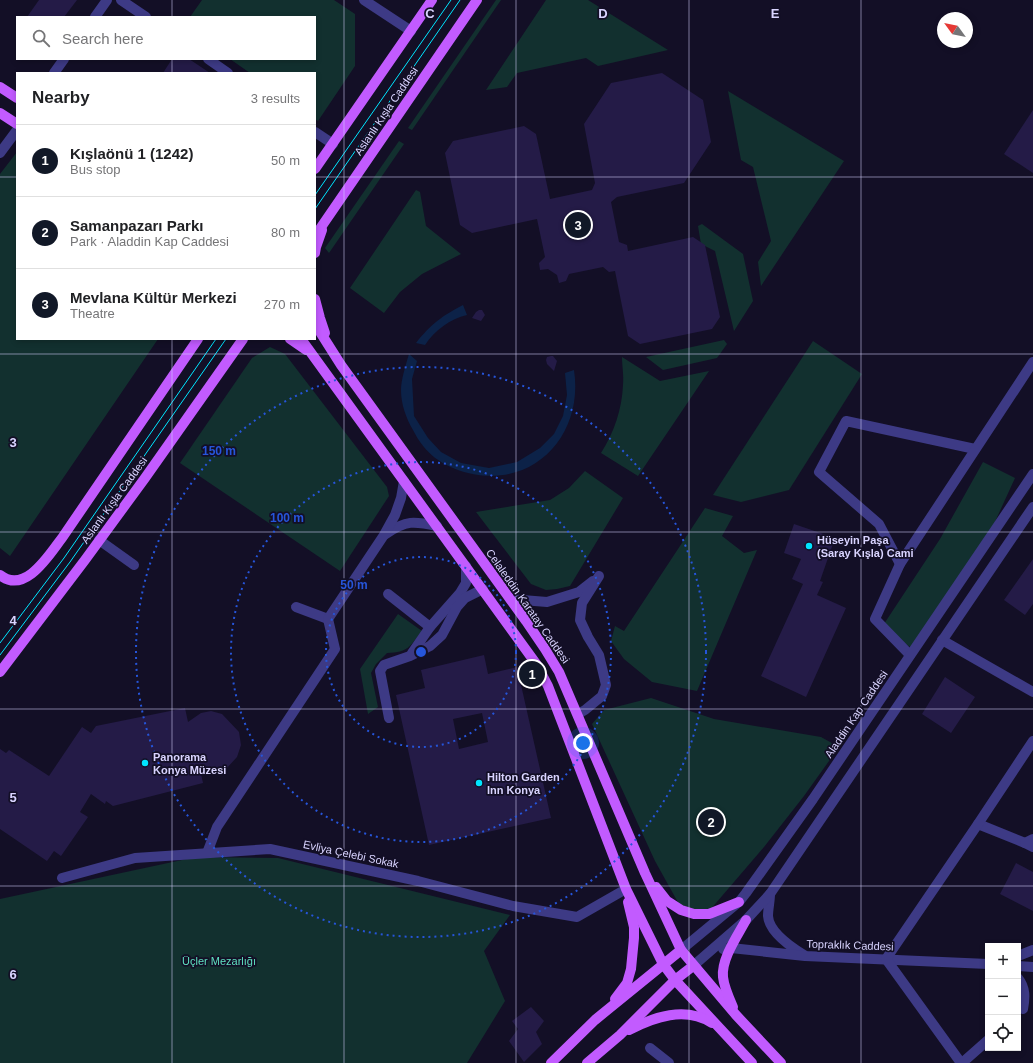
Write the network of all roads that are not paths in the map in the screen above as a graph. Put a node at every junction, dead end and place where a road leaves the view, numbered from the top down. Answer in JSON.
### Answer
{"nodes":[{"id":1,"x":107,"y":0,"type":"edge"},
{"id":2,"x":121,"y":0,"type":"edge"},
{"id":3,"x":364,"y":0,"type":"edge"},
{"id":4,"x":432,"y":0,"type":"edge"},
{"id":5,"x":477,"y":0,"type":"edge"},
{"id":6,"x":96,"y":16,"type":"edge"},
{"id":7,"x":145,"y":16,"type":"edge"},
{"id":8,"x":411,"y":32,"type":"junction"},
{"id":9,"x":63,"y":60,"type":"edge"},
{"id":10,"x":209,"y":60,"type":"edge"},
{"id":11,"x":55,"y":72,"type":"edge"},
{"id":12,"x":227,"y":72,"type":"edge"},
{"id":13,"x":0,"y":86,"type":"edge"},
{"id":14,"x":16,"y":97,"type":"edge"},
{"id":15,"x":0,"y":113,"type":"edge"},
{"id":16,"x":16,"y":123,"type":"edge"},
{"id":17,"x":16,"y":131,"type":"edge"},
{"id":18,"x":316,"y":133,"type":"edge"},
{"id":19,"x":333,"y":144,"type":"junction"},
{"id":20,"x":0,"y":152,"type":"edge"},
{"id":21,"x":319,"y":160,"type":"edge"},
{"id":22,"x":325,"y":222,"type":"junction"},
{"id":23,"x":316,"y":235,"type":"edge"},
{"id":24,"x":316,"y":247,"type":"edge"},
{"id":25,"x":316,"y":303,"type":"edge"},
{"id":26,"x":316,"y":326,"type":"edge"},
{"id":27,"x":197,"y":340,"type":"edge"},
{"id":28,"x":291,"y":340,"type":"edge"},
{"id":29,"x":302,"y":340,"type":"edge"},
{"id":30,"x":243,"y":341,"type":"edge"},
{"id":31,"x":310,"y":353,"type":"junction"},
{"id":32,"x":1033,"y":362,"type":"edge"},
{"id":33,"x":341,"y":365,"type":"junction"},
{"id":34,"x":976,"y":450,"type":"junction"},
{"id":35,"x":1033,"y":474,"type":"edge"},
{"id":36,"x":404,"y":481,"type":"junction"},
{"id":37,"x":1033,"y":507,"type":"edge"},
{"id":38,"x":437,"y":526,"type":"junction"},
{"id":39,"x":384,"y":536,"type":"junction"},
{"id":40,"x":99,"y":540,"type":"junction"},
{"id":41,"x":900,"y":564,"type":"junction"},
{"id":42,"x":134,"y":565,"type":"dead end"},
{"id":43,"x":466,"y":566,"type":"junction"},
{"id":44,"x":1,"y":576,"type":"edge"},
{"id":45,"x":483,"y":589,"type":"junction"},
{"id":46,"x":388,"y":594,"type":"dead end"},
{"id":47,"x":510,"y":599,"type":"junction"},
{"id":48,"x":296,"y":607,"type":"dead end"},
{"id":49,"x":328,"y":619,"type":"junction"},
{"id":50,"x":430,"y":627,"type":"junction"},
{"id":51,"x":942,"y":640,"type":"junction"},
{"id":52,"x":910,"y":655,"type":"junction"},
{"id":53,"x":410,"y":656,"type":"junction"},
{"id":54,"x":0,"y":672,"type":"edge"},
{"id":55,"x":1033,"y":692,"type":"edge"},
{"id":56,"x":578,"y":714,"type":"junction"},
{"id":57,"x":389,"y":718,"type":"dead end"},
{"id":58,"x":1033,"y":741,"type":"edge"},
{"id":59,"x":978,"y":824,"type":"junction"},
{"id":60,"x":1030,"y":843,"type":"edge"},
{"id":61,"x":207,"y":853,"type":"junction"},
{"id":62,"x":645,"y":873,"type":"junction"},
{"id":63,"x":62,"y":878,"type":"dead end"},
{"id":64,"x":626,"y":888,"type":"junction"},
{"id":65,"x":770,"y":894,"type":"junction"},
{"id":66,"x":739,"y":902,"type":"junction"},
{"id":67,"x":746,"y":920,"type":"junction"},
{"id":68,"x":731,"y":948,"type":"junction"},
{"id":69,"x":681,"y":950,"type":"junction"},
{"id":70,"x":1033,"y":950,"type":"edge"},
{"id":71,"x":711,"y":951,"type":"junction"},
{"id":72,"x":1021,"y":955,"type":"edge"},
{"id":73,"x":805,"y":956,"type":"junction"},
{"id":74,"x":886,"y":959,"type":"junction"},
{"id":75,"x":663,"y":964,"type":"junction"},
{"id":76,"x":985,"y":964,"type":"edge"},
{"id":77,"x":694,"y":966,"type":"junction"},
{"id":78,"x":1021,"y":966,"type":"edge"},
{"id":79,"x":1033,"y":967,"type":"edge"},
{"id":80,"x":675,"y":980,"type":"junction"},
{"id":81,"x":1021,"y":982,"type":"edge"},
{"id":82,"x":1033,"y":1001,"type":"edge"},
{"id":83,"x":1021,"y":1008,"type":"edge"},
{"id":84,"x":1021,"y":1011,"type":"edge"},
{"id":85,"x":736,"y":1015,"type":"junction"},
{"id":86,"x":595,"y":1020,"type":"junction"},
{"id":87,"x":720,"y":1028,"type":"junction"},
{"id":88,"x":620,"y":1035,"type":"junction"},
{"id":89,"x":985,"y":1043,"type":"edge"},
{"id":90,"x":650,"y":1048,"type":"dead end"},
{"id":91,"x":551,"y":1063,"type":"edge"},
{"id":92,"x":587,"y":1063,"type":"edge"},
{"id":93,"x":669,"y":1063,"type":"edge"},
{"id":94,"x":752,"y":1063,"type":"edge"},
{"id":95,"x":781,"y":1063,"type":"edge"},
{"id":96,"x":961,"y":1063,"type":"edge"}],
"edges":[{"from":1,"to":6,"type":"street"},
{"from":2,"to":7,"type":"street"},
{"from":3,"to":8,"type":"street"},
{"from":4,"to":8,"type":"main road"},
{"from":5,"to":22,"type":"main road","name":"Aslanlı Kışla Caddesi"},
{"from":8,"to":19,"type":"main road"},
{"from":9,"to":11,"type":"street"},
{"from":10,"to":12,"type":"street"},
{"from":13,"to":14,"type":"main road"},
{"from":15,"to":16,"type":"main road"},
{"from":17,"to":20,"type":"street"},
{"from":18,"to":19,"type":"street"},
{"from":19,"to":21,"type":"main road"},
{"from":22,"to":23,"type":"main road","name":"Aslanlı Kışla Caddesi"},
{"from":22,"to":24,"type":"main road"},
{"from":25,"to":33,"type":"main road"},
{"from":26,"to":33,"type":"main road","name":"Celaleddin Karatay Caddesi"},
{"from":27,"to":44,"type":"main road","name":"Aslanlı Kışla Caddesi"},
{"from":28,"to":31,"type":"main road"},
{"from":29,"to":31,"type":"main road"},
{"from":30,"to":40,"type":"main road","name":"Aslanlı Kışla Caddesi"},
{"from":31,"to":36,"type":"main road"},
{"from":32,"to":34,"type":"street"},
{"from":33,"to":47,"type":"main road","name":"Celaleddin Karatay Caddesi"},
{"from":34,"to":41,"type":"street"},
{"from":34,"to":41,"type":"street"},
{"from":35,"to":52,"type":"street","name":"Aladdin Kap Caddesi"},
{"from":36,"to":38,"type":"main road"},
{"from":36,"to":39,"type":"street"},
{"from":37,"to":51,"type":"street"},
{"from":38,"to":39,"type":"street"},
{"from":38,"to":43,"type":"main road"},
{"from":39,"to":49,"type":"street"},
{"from":40,"to":42,"type":"street"},
{"from":40,"to":54,"type":"main road","name":"Aslanlı Kışla Caddesi"},
{"from":41,"to":52,"type":"street"},
{"from":43,"to":45,"type":"main road"},
{"from":43,"to":50,"type":"street"},
{"from":45,"to":53,"type":"street"},
{"from":45,"to":64,"type":"main road"},
{"from":46,"to":50,"type":"street"},
{"from":47,"to":56,"type":"main road","name":"Celaleddin Karatay Caddesi"},
{"from":47,"to":56,"type":"street"},
{"from":48,"to":49,"type":"street"},
{"from":49,"to":61,"type":"street"},
{"from":50,"to":53,"type":"street"},
{"from":51,"to":55,"type":"street"},
{"from":51,"to":65,"type":"street"},
{"from":52,"to":66,"type":"street","name":"Aladdin Kap Caddesi"},
{"from":53,"to":57,"type":"street"},
{"from":56,"to":62,"type":"main road","name":"Celaleddin Karatay Caddesi"},
{"from":58,"to":59,"type":"street"},
{"from":59,"to":60,"type":"street"},
{"from":59,"to":74,"type":"street"},
{"from":61,"to":63,"type":"street","name":"Evliya Çelebi Sokak"},
{"from":61,"to":64,"type":"street","name":"Evliya Çelebi Sokak"},
{"from":62,"to":66,"type":"main road"},
{"from":62,"to":69,"type":"main road","name":"Celaleddin Karatay Caddesi"},
{"from":64,"to":75,"type":"main road"},
{"from":64,"to":86,"type":"main road"},
{"from":65,"to":67,"type":"street"},
{"from":65,"to":73,"type":"street"},
{"from":66,"to":69,"type":"street","name":"Aladdin Kap Caddesi"},
{"from":67,"to":68,"type":"main road"},
{"from":67,"to":71,"type":"street"},
{"from":68,"to":71,"type":"street","name":"Topraklık Caddesi"},
{"from":68,"to":73,"type":"street","name":"Topraklık Caddesi"},
{"from":68,"to":85,"type":"main road"},
{"from":69,"to":75,"type":"main road"},
{"from":69,"to":77,"type":"main road","name":"Celaleddin Karatay Caddesi"},
{"from":70,"to":72,"type":"street"},
{"from":71,"to":77,"type":"street"},
{"from":73,"to":74,"type":"street","name":"Topraklık Caddesi"},
{"from":74,"to":76,"type":"street","name":"Topraklık Caddesi"},
{"from":74,"to":96,"type":"street"},
{"from":75,"to":80,"type":"main road"},
{"from":75,"to":86,"type":"main road"},
{"from":77,"to":80,"type":"main road"},
{"from":77,"to":85,"type":"main road"},
{"from":78,"to":79,"type":"street"},
{"from":80,"to":87,"type":"main road"},
{"from":80,"to":88,"type":"main road"},
{"from":81,"to":83,"type":"street"},
{"from":82,"to":84,"type":"street"},
{"from":85,"to":95,"type":"main road"},
{"from":86,"to":91,"type":"main road"},
{"from":87,"to":88,"type":"main road"},
{"from":87,"to":94,"type":"main road"},
{"from":88,"to":92,"type":"main road"},
{"from":89,"to":96,"type":"street"},
{"from":90,"to":93,"type":"street"}]}
